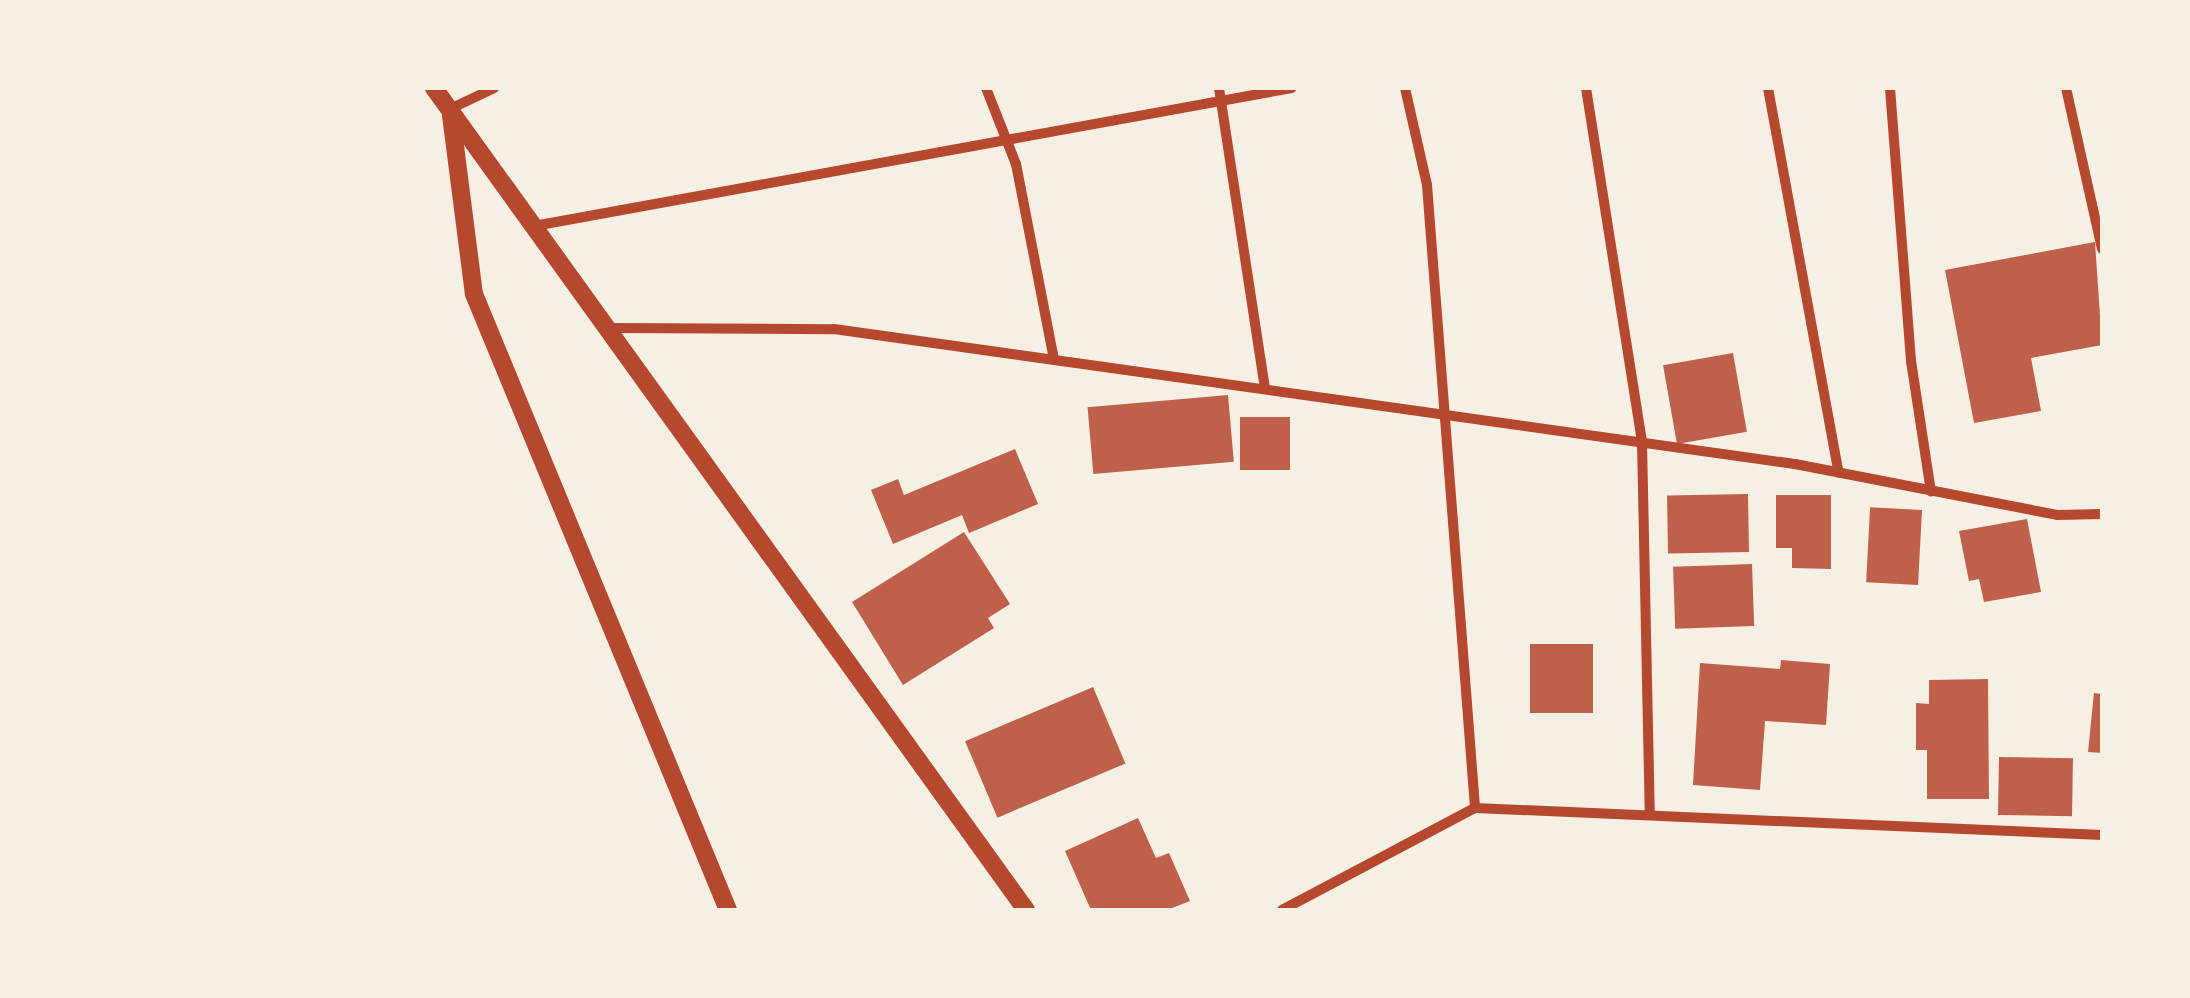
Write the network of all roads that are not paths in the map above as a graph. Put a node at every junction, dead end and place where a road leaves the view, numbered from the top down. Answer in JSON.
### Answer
{"nodes":[{"id":1,"x":434,"y":88,"type":"edge"},
{"id":2,"x":494,"y":88,"type":"edge"},
{"id":3,"x":986,"y":88,"type":"edge"},
{"id":4,"x":1219,"y":88,"type":"edge"},
{"id":5,"x":1292,"y":88,"type":"edge"},
{"id":6,"x":1405,"y":88,"type":"edge"},
{"id":7,"x":1586,"y":88,"type":"edge"},
{"id":8,"x":1768,"y":88,"type":"edge"},
{"id":9,"x":1890,"y":88,"type":"edge"},
{"id":10,"x":2066,"y":88,"type":"edge"},
{"id":11,"x":1223,"y":100,"type":"junction"},
{"id":12,"x":450,"y":109,"type":"junction"},
{"id":13,"x":1004,"y":140,"type":"junction"},
{"id":14,"x":534,"y":226,"type":"junction"},
{"id":15,"x":2102,"y":249,"type":"edge"},
{"id":16,"x":608,"y":328,"type":"junction"},
{"id":17,"x":1054,"y":359,"type":"junction"},
{"id":18,"x":1265,"y":388,"type":"junction"},
{"id":19,"x":1449,"y":415,"type":"junction"},
{"id":20,"x":1642,"y":442,"type":"junction"},
{"id":21,"x":1839,"y":473,"type":"junction"},
{"id":22,"x":1931,"y":491,"type":"junction"},
{"id":23,"x":2102,"y":514,"type":"edge"},
{"id":24,"x":1474,"y":808,"type":"junction"},
{"id":25,"x":1650,"y":811,"type":"junction"},
{"id":26,"x":2102,"y":835,"type":"edge"},
{"id":27,"x":728,"y":910,"type":"edge"},
{"id":28,"x":1026,"y":910,"type":"edge"},
{"id":29,"x":1282,"y":910,"type":"edge"}],
"edges":[{"from":1,"to":12,"type":"street"},
{"from":2,"to":12,"type":"street"},
{"from":3,"to":13,"type":"street"},
{"from":4,"to":11,"type":"street"},
{"from":5,"to":11,"type":"street"},
{"from":6,"to":19,"type":"street"},
{"from":7,"to":20,"type":"street"},
{"from":8,"to":21,"type":"street"},
{"from":9,"to":22,"type":"street"},
{"from":10,"to":15,"type":"street"},
{"from":11,"to":13,"type":"street"},
{"from":11,"to":18,"type":"street"},
{"from":12,"to":14,"type":"street"},
{"from":12,"to":27,"type":"street"},
{"from":13,"to":14,"type":"street"},
{"from":13,"to":17,"type":"street"},
{"from":14,"to":16,"type":"street"},
{"from":16,"to":17,"type":"street"},
{"from":16,"to":28,"type":"street"},
{"from":17,"to":18,"type":"street"},
{"from":18,"to":19,"type":"street"},
{"from":19,"to":20,"type":"street"},
{"from":19,"to":24,"type":"street"},
{"from":20,"to":21,"type":"street"},
{"from":20,"to":25,"type":"street"},
{"from":21,"to":22,"type":"street"},
{"from":22,"to":23,"type":"street"},
{"from":24,"to":25,"type":"street"},
{"from":24,"to":29,"type":"street"},
{"from":25,"to":26,"type":"street"}]}
